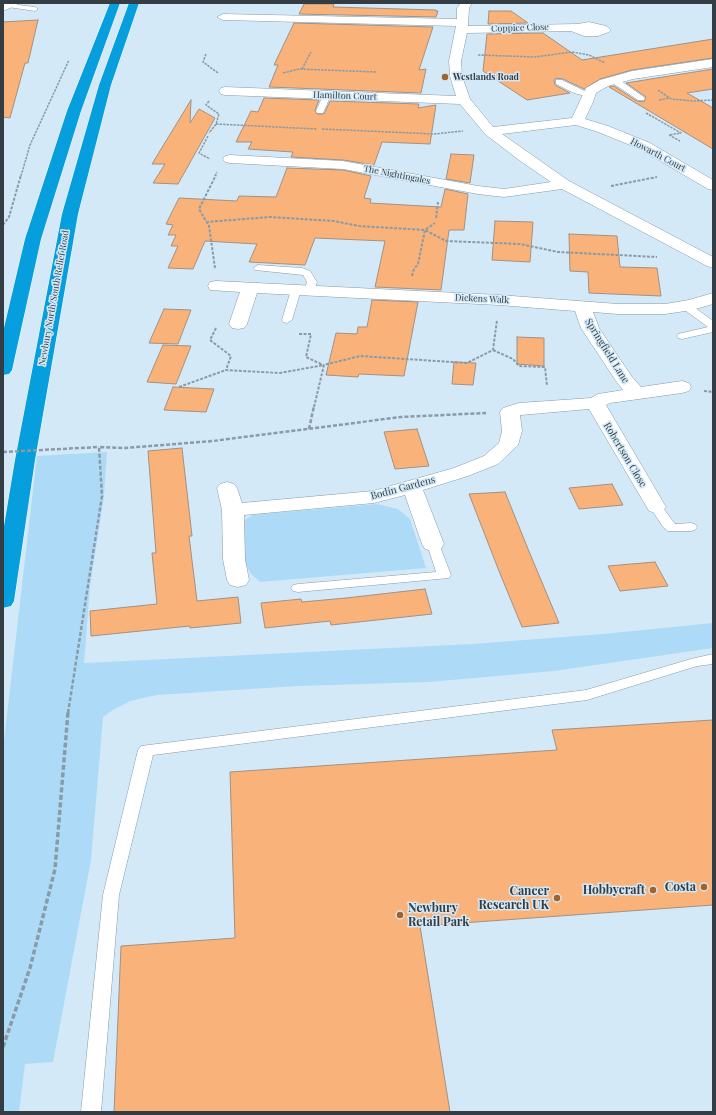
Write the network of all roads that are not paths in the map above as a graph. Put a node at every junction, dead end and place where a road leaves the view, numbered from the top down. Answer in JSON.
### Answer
{"nodes":[{"id":1,"x":115,"y":3,"type":"edge"},
{"id":2,"x":134,"y":3,"type":"edge"},
{"id":3,"x":467,"y":3,"type":"edge"},
{"id":4,"x":8,"y":6,"type":"edge"},
{"id":5,"x":35,"y":9,"type":"dead end"},
{"id":6,"x":462,"y":27,"type":"junction"},
{"id":7,"x":578,"y":27,"type":"dead end"},
{"id":8,"x":221,"y":31,"type":"dead end"},
{"id":9,"x":713,"y":63,"type":"edge"},
{"id":10,"x":230,"y":75,"type":"road end"},
{"id":11,"x":614,"y":80,"type":"junction"},
{"id":12,"x":559,"y":82,"type":"dead end"},
{"id":13,"x":589,"y":94,"type":"junction"},
{"id":14,"x":327,"y":95,"type":"junction"},
{"id":15,"x":641,"y":98,"type":"dead end"},
{"id":16,"x":464,"y":100,"type":"junction"},
{"id":17,"x":320,"y":111,"type":"dead end"},
{"id":18,"x":578,"y":121,"type":"junction"},
{"id":19,"x":490,"y":131,"type":"junction"},
{"id":20,"x":230,"y":159,"type":"dead end"},
{"id":21,"x":564,"y":184,"type":"junction"},
{"id":22,"x":713,"y":186,"type":"edge"},
{"id":23,"x":713,"y":263,"type":"edge"},
{"id":24,"x":258,"y":268,"type":"dead end"},
{"id":25,"x":216,"y":286,"type":"road end"},
{"id":26,"x":250,"y":288,"type":"junction"},
{"id":27,"x":303,"y":290,"type":"junction"},
{"id":28,"x":713,"y":298,"type":"edge"},
{"id":29,"x":584,"y":306,"type":"junction"},
{"id":30,"x":686,"y":306,"type":"junction"},
{"id":31,"x":287,"y":320,"type":"road end"},
{"id":32,"x":238,"y":324,"type":"road end"},
{"id":33,"x":713,"y":326,"type":"edge"},
{"id":34,"x":713,"y":329,"type":"edge"},
{"id":35,"x":682,"y":336,"type":"dead end"},
{"id":36,"x":3,"y":370,"type":"edge"},
{"id":37,"x":682,"y":387,"type":"dead end"},
{"id":38,"x":637,"y":393,"type":"junction"},
{"id":39,"x":594,"y":403,"type":"junction"},
{"id":40,"x":510,"y":412,"type":"joint"},
{"id":41,"x":412,"y":487,"type":"junction"},
{"id":42,"x":227,"y":488,"type":"dead end"},
{"id":43,"x":656,"y":507,"type":"joint"},
{"id":44,"x":233,"y":510,"type":"junction"},
{"id":45,"x":690,"y":527,"type":"dead end"},
{"id":46,"x":433,"y":544,"type":"joint"},
{"id":47,"x":238,"y":580,"type":"dead end"},
{"id":48,"x":298,"y":588,"type":"dead end"},
{"id":49,"x":3,"y":600,"type":"edge"},
{"id":50,"x":713,"y":659,"type":"edge"},
{"id":51,"x":91,"y":1112,"type":"edge"}],
"edges":[{"from":1,"to":36,"type":"highway"},
{"from":2,"to":49,"type":"highway","name":"Newbury North/South Relief Road"},
{"from":3,"to":6,"type":"street"},
{"from":4,"to":5,"type":"lane"},
{"from":6,"to":7,"type":"street","name":"Coppice Close"},
{"from":6,"to":8,"type":"street"},
{"from":6,"to":16,"type":"street"},
{"from":9,"to":11,"type":"street"},
{"from":10,"to":14,"type":"street","name":"Hamilton Court"},
{"from":11,"to":13,"type":"street"},
{"from":11,"to":15,"type":"lane"},
{"from":12,"to":13,"type":"lane"},
{"from":13,"to":18,"type":"street"},
{"from":14,"to":16,"type":"street","name":"Hamilton Court"},
{"from":14,"to":17,"type":"lane"},
{"from":16,"to":19,"type":"street"},
{"from":18,"to":19,"type":"street"},
{"from":18,"to":22,"type":"street","name":"Howarth Court"},
{"from":19,"to":21,"type":"street"},
{"from":20,"to":21,"type":"street","name":"The Nightingales"},
{"from":21,"to":23,"type":"street"},
{"from":24,"to":27,"type":"lane"},
{"from":25,"to":26,"type":"street","name":"Dickens Walk"},
{"from":26,"to":27,"type":"street","name":"Dickens Walk"},
{"from":26,"to":32,"type":"street"},
{"from":27,"to":29,"type":"street","name":"Dickens Walk"},
{"from":27,"to":31,"type":"lane"},
{"from":28,"to":30,"type":"street","name":"Dickens Walk"},
{"from":29,"to":30,"type":"street","name":"Dickens Walk"},
{"from":29,"to":38,"type":"street","name":"Springfield Lane"},
{"from":30,"to":33,"type":"lane"},
{"from":34,"to":35,"type":"lane"},
{"from":37,"to":38,"type":"street","name":"Springfield Lane"},
{"from":38,"to":39,"type":"street","name":"Springfield Lane"},
{"from":39,"to":40,"type":"street","name":"Springfield Lane"},
{"from":39,"to":43,"type":"street","name":"Robertson Close"},
{"from":40,"to":41,"type":"street","name":"Bodin Gardens"},
{"from":41,"to":44,"type":"street","name":"Bodin Gardens"},
{"from":41,"to":46,"type":"street"},
{"from":42,"to":44,"type":"street"},
{"from":43,"to":45,"type":"lane"},
{"from":44,"to":47,"type":"street"},
{"from":46,"to":48,"type":"lane"},
{"from":50,"to":51,"type":"lane"}]}
